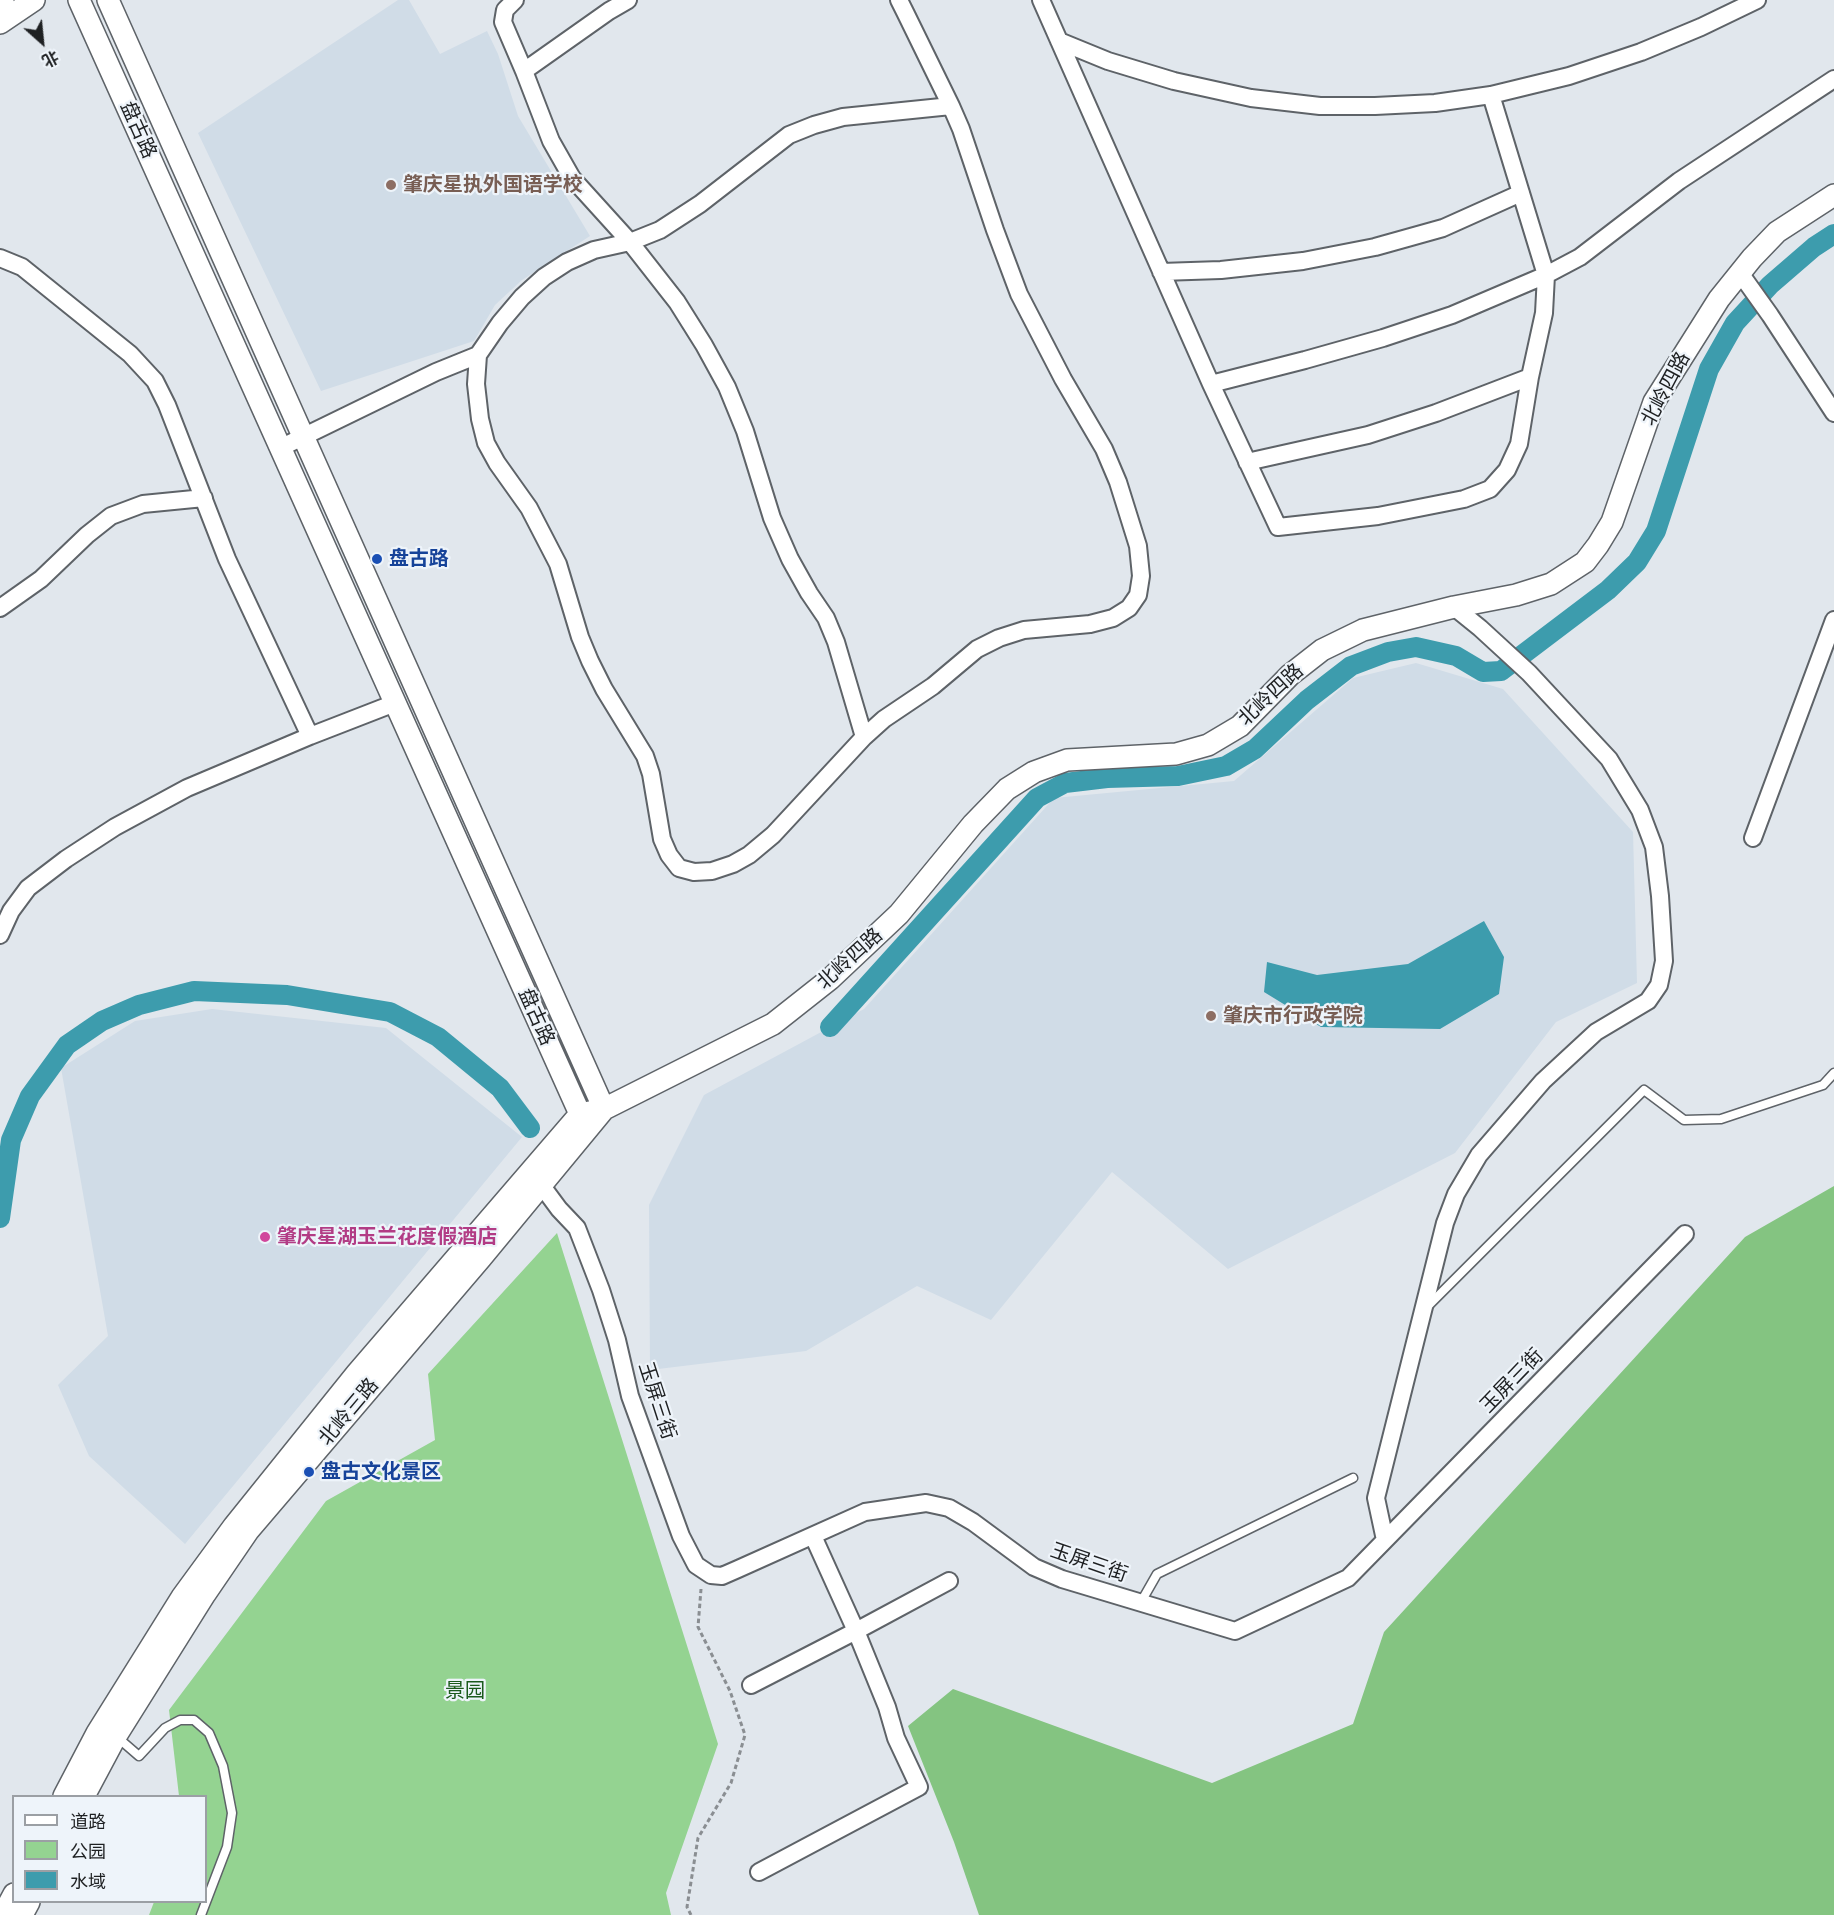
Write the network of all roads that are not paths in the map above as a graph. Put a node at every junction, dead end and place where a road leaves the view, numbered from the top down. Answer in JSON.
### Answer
{"nodes":[{"id":1,"x":34,"y":0,"type":"edge"},
{"id":2,"x":79,"y":0,"type":"edge"},
{"id":3,"x":108,"y":0,"type":"edge"},
{"id":4,"x":515,"y":0,"type":"edge"},
{"id":5,"x":628,"y":0,"type":"edge"},
{"id":6,"x":898,"y":0,"type":"edge"},
{"id":7,"x":1757,"y":0,"type":"edge"},
{"id":8,"x":1045,"y":2,"type":"edge"},
{"id":9,"x":0,"y":23,"type":"edge"},
{"id":10,"x":1059,"y":41,"type":"junction"},
{"id":11,"x":524,"y":71,"type":"junction"},
{"id":12,"x":1834,"y":79,"type":"edge"},
{"id":13,"x":1491,"y":94,"type":"junction"},
{"id":14,"x":951,"y":106,"type":"junction"},
{"id":15,"x":1521,"y":194,"type":"junction"},
{"id":16,"x":1834,"y":195,"type":"edge"},
{"id":17,"x":630,"y":242,"type":"junction"},
{"id":18,"x":0,"y":258,"type":"edge"},
{"id":19,"x":1161,"y":272,"type":"junction"},
{"id":20,"x":1546,"y":275,"type":"junction"},
{"id":21,"x":1746,"y":281,"type":"junction"},
{"id":22,"x":478,"y":356,"type":"junction"},
{"id":23,"x":1530,"y":377,"type":"junction"},
{"id":24,"x":1211,"y":384,"type":"junction"},
{"id":25,"x":1834,"y":413,"type":"edge"},
{"id":26,"x":304,"y":437,"type":"junction"},
{"id":27,"x":280,"y":448,"type":"junction"},
{"id":28,"x":1247,"y":462,"type":"junction"},
{"id":29,"x":204,"y":498,"type":"junction"},
{"id":30,"x":1454,"y":607,"type":"junction"},
{"id":31,"x":0,"y":608,"type":"edge"},
{"id":32,"x":1834,"y":620,"type":"edge"},
{"id":33,"x":395,"y":703,"type":"junction"},
{"id":34,"x":310,"y":736,"type":"junction"},
{"id":35,"x":864,"y":737,"type":"junction"},
{"id":36,"x":466,"y":801,"type":"junction"},
{"id":37,"x":443,"y":811,"type":"junction"},
{"id":38,"x":1753,"y":838,"type":"dead end"},
{"id":39,"x":0,"y":934,"type":"edge"},
{"id":40,"x":1834,"y":1073,"type":"edge"},
{"id":41,"x":604,"y":1109,"type":"junction"},
{"id":42,"x":580,"y":1114,"type":"junction"},
{"id":43,"x":542,"y":1186,"type":"junction"},
{"id":44,"x":1685,"y":1234,"type":"dead end"},
{"id":45,"x":1423,"y":1312,"type":"junction"},
{"id":46,"x":1353,"y":1478,"type":"dead end"},
{"id":47,"x":813,"y":1536,"type":"junction"},
{"id":48,"x":1385,"y":1540,"type":"junction"},
{"id":49,"x":950,"y":1581,"type":"dead end"},
{"id":50,"x":1141,"y":1602,"type":"junction"},
{"id":51,"x":856,"y":1632,"type":"junction"},
{"id":52,"x":751,"y":1685,"type":"dead end"},
{"id":53,"x":116,"y":1736,"type":"junction"},
{"id":54,"x":65,"y":1795,"type":"edge"},
{"id":55,"x":85,"y":1795,"type":"edge"},
{"id":56,"x":759,"y":1872,"type":"dead end"},
{"id":57,"x":12,"y":1898,"type":"edge"},
{"id":58,"x":207,"y":1899,"type":"edge"},
{"id":59,"x":3,"y":1915,"type":"edge"}],
"edges":[{"from":1,"to":9,"type":"street"},
{"from":2,"to":27,"type":"street","name":"盘古路"},
{"from":3,"to":26,"type":"street","name":"盘古路"},
{"from":4,"to":11,"type":"street"},
{"from":5,"to":11,"type":"street"},
{"from":6,"to":14,"type":"street"},
{"from":7,"to":13,"type":"street"},
{"from":8,"to":10,"type":"street"},
{"from":10,"to":13,"type":"street"},
{"from":10,"to":19,"type":"street"},
{"from":11,"to":17,"type":"street"},
{"from":12,"to":20,"type":"street"},
{"from":13,"to":15,"type":"street"},
{"from":14,"to":17,"type":"street"},
{"from":14,"to":35,"type":"street"},
{"from":15,"to":19,"type":"street"},
{"from":15,"to":20,"type":"street"},
{"from":16,"to":21,"type":"street","name":"北岭四路"},
{"from":17,"to":22,"type":"street"},
{"from":17,"to":35,"type":"street"},
{"from":18,"to":29,"type":"street"},
{"from":19,"to":24,"type":"street"},
{"from":20,"to":23,"type":"street"},
{"from":20,"to":24,"type":"street"},
{"from":21,"to":25,"type":"street"},
{"from":21,"to":30,"type":"street","name":"北岭四路"},
{"from":22,"to":26,"type":"street"},
{"from":22,"to":35,"type":"street"},
{"from":23,"to":28,"type":"street"},
{"from":23,"to":28,"type":"street"},
{"from":24,"to":28,"type":"street"},
{"from":26,"to":27,"type":"street"},
{"from":26,"to":36,"type":"street","name":"盘古路"},
{"from":27,"to":33,"type":"street","name":"盘古路"},
{"from":29,"to":31,"type":"street"},
{"from":29,"to":34,"type":"street"},
{"from":30,"to":41,"type":"street","name":"北岭四路"},
{"from":30,"to":45,"type":"street"},
{"from":32,"to":38,"type":"street"},
{"from":33,"to":34,"type":"street"},
{"from":33,"to":37,"type":"street","name":"盘古路"},
{"from":34,"to":39,"type":"street"},
{"from":36,"to":37,"type":"street"},
{"from":36,"to":41,"type":"street","name":"盘古路"},
{"from":37,"to":42,"type":"street","name":"盘古路"},
{"from":40,"to":45,"type":"lane"},
{"from":41,"to":42,"type":"street","name":"北岭四路"},
{"from":41,"to":43,"type":"street","name":"北岭三路"},
{"from":42,"to":54,"type":"street","name":"北岭三路"},
{"from":43,"to":47,"type":"street","name":"玉屏三街"},
{"from":43,"to":53,"type":"street","name":"北岭三路"},
{"from":44,"to":48,"type":"street","name":"玉屏三街"},
{"from":45,"to":48,"type":"street"},
{"from":46,"to":50,"type":"lane"},
{"from":47,"to":50,"type":"street","name":"玉屏三街"},
{"from":47,"to":51,"type":"street"},
{"from":48,"to":50,"type":"street","name":"玉屏三街"},
{"from":49,"to":51,"type":"street"},
{"from":51,"to":52,"type":"street"},
{"from":51,"to":56,"type":"street"},
{"from":53,"to":55,"type":"street","name":"北岭三路"},
{"from":53,"to":58,"type":"lane"},
{"from":57,"to":59,"type":"street"}]}
